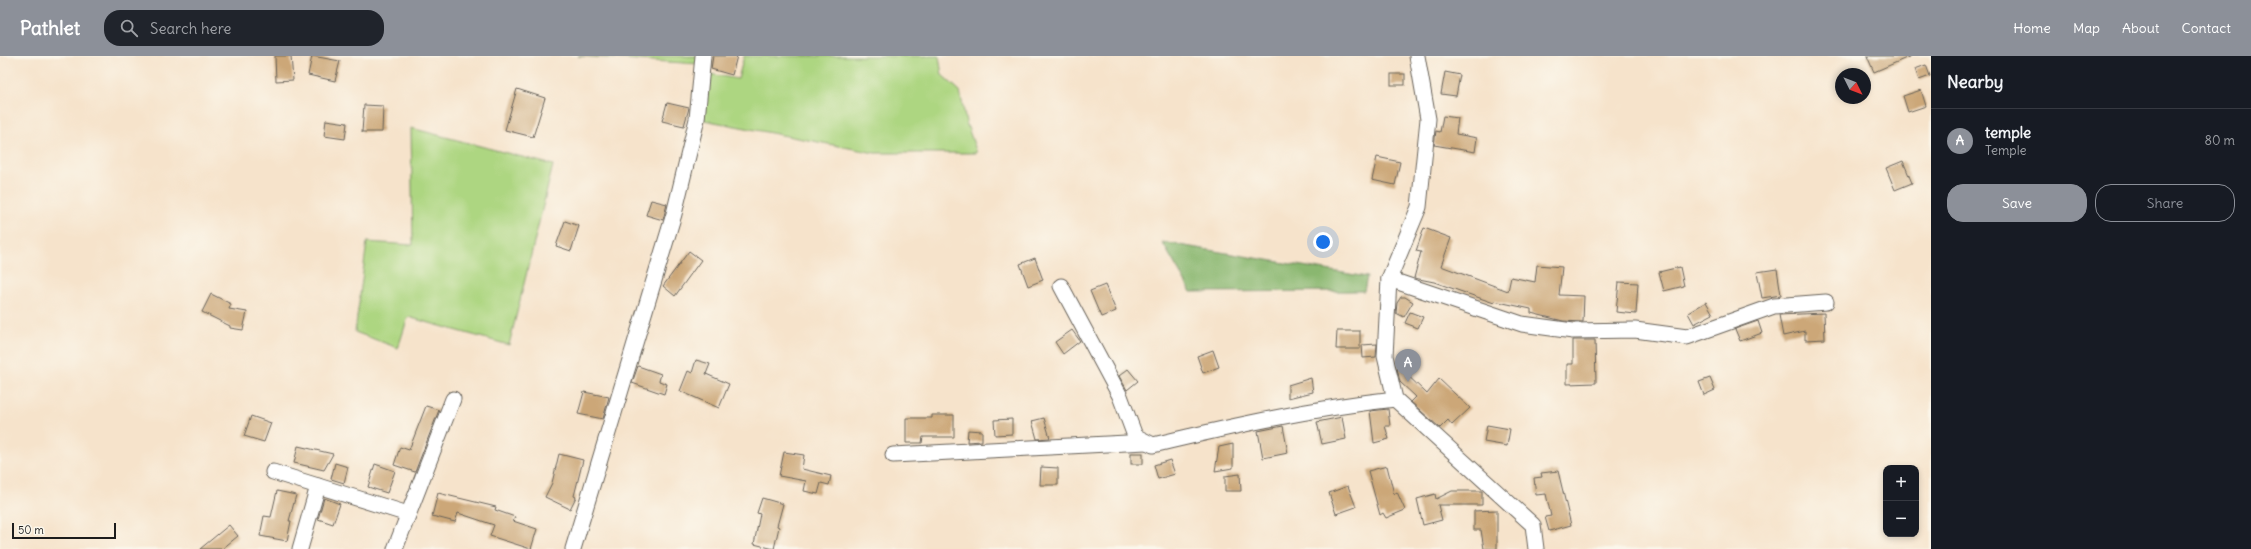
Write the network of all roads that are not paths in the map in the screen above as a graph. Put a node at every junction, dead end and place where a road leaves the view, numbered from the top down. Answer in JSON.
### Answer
{"nodes":[{"id":1,"x":703,"y":56,"type":"edge"},
{"id":2,"x":1416,"y":56,"type":"edge"},
{"id":3,"x":1389,"y":279,"type":"junction"},
{"id":4,"x":1061,"y":286,"type":"dead end"},
{"id":5,"x":1826,"y":302,"type":"dead end"},
{"id":6,"x":453,"y":399,"type":"dead end"},
{"id":7,"x":1395,"y":399,"type":"junction"},
{"id":8,"x":1146,"y":442,"type":"junction"},
{"id":9,"x":893,"y":455,"type":"dead end"},
{"id":10,"x":273,"y":472,"type":"dead end"},
{"id":11,"x":318,"y":486,"type":"junction"},
{"id":12,"x":408,"y":514,"type":"junction"},
{"id":13,"x":300,"y":549,"type":"edge"},
{"id":14,"x":395,"y":549,"type":"edge"},
{"id":15,"x":573,"y":549,"type":"edge"},
{"id":16,"x":1536,"y":549,"type":"edge"}],
"edges":[{"from":1,"to":15,"type":"street"},
{"from":2,"to":3,"type":"street"},
{"from":3,"to":5,"type":"street"},
{"from":3,"to":7,"type":"street"},
{"from":4,"to":8,"type":"street"},
{"from":6,"to":12,"type":"street"},
{"from":7,"to":8,"type":"street"},
{"from":7,"to":16,"type":"street"},
{"from":8,"to":9,"type":"street"},
{"from":10,"to":11,"type":"street"},
{"from":11,"to":12,"type":"street"},
{"from":11,"to":13,"type":"street"},
{"from":12,"to":14,"type":"street"}]}
